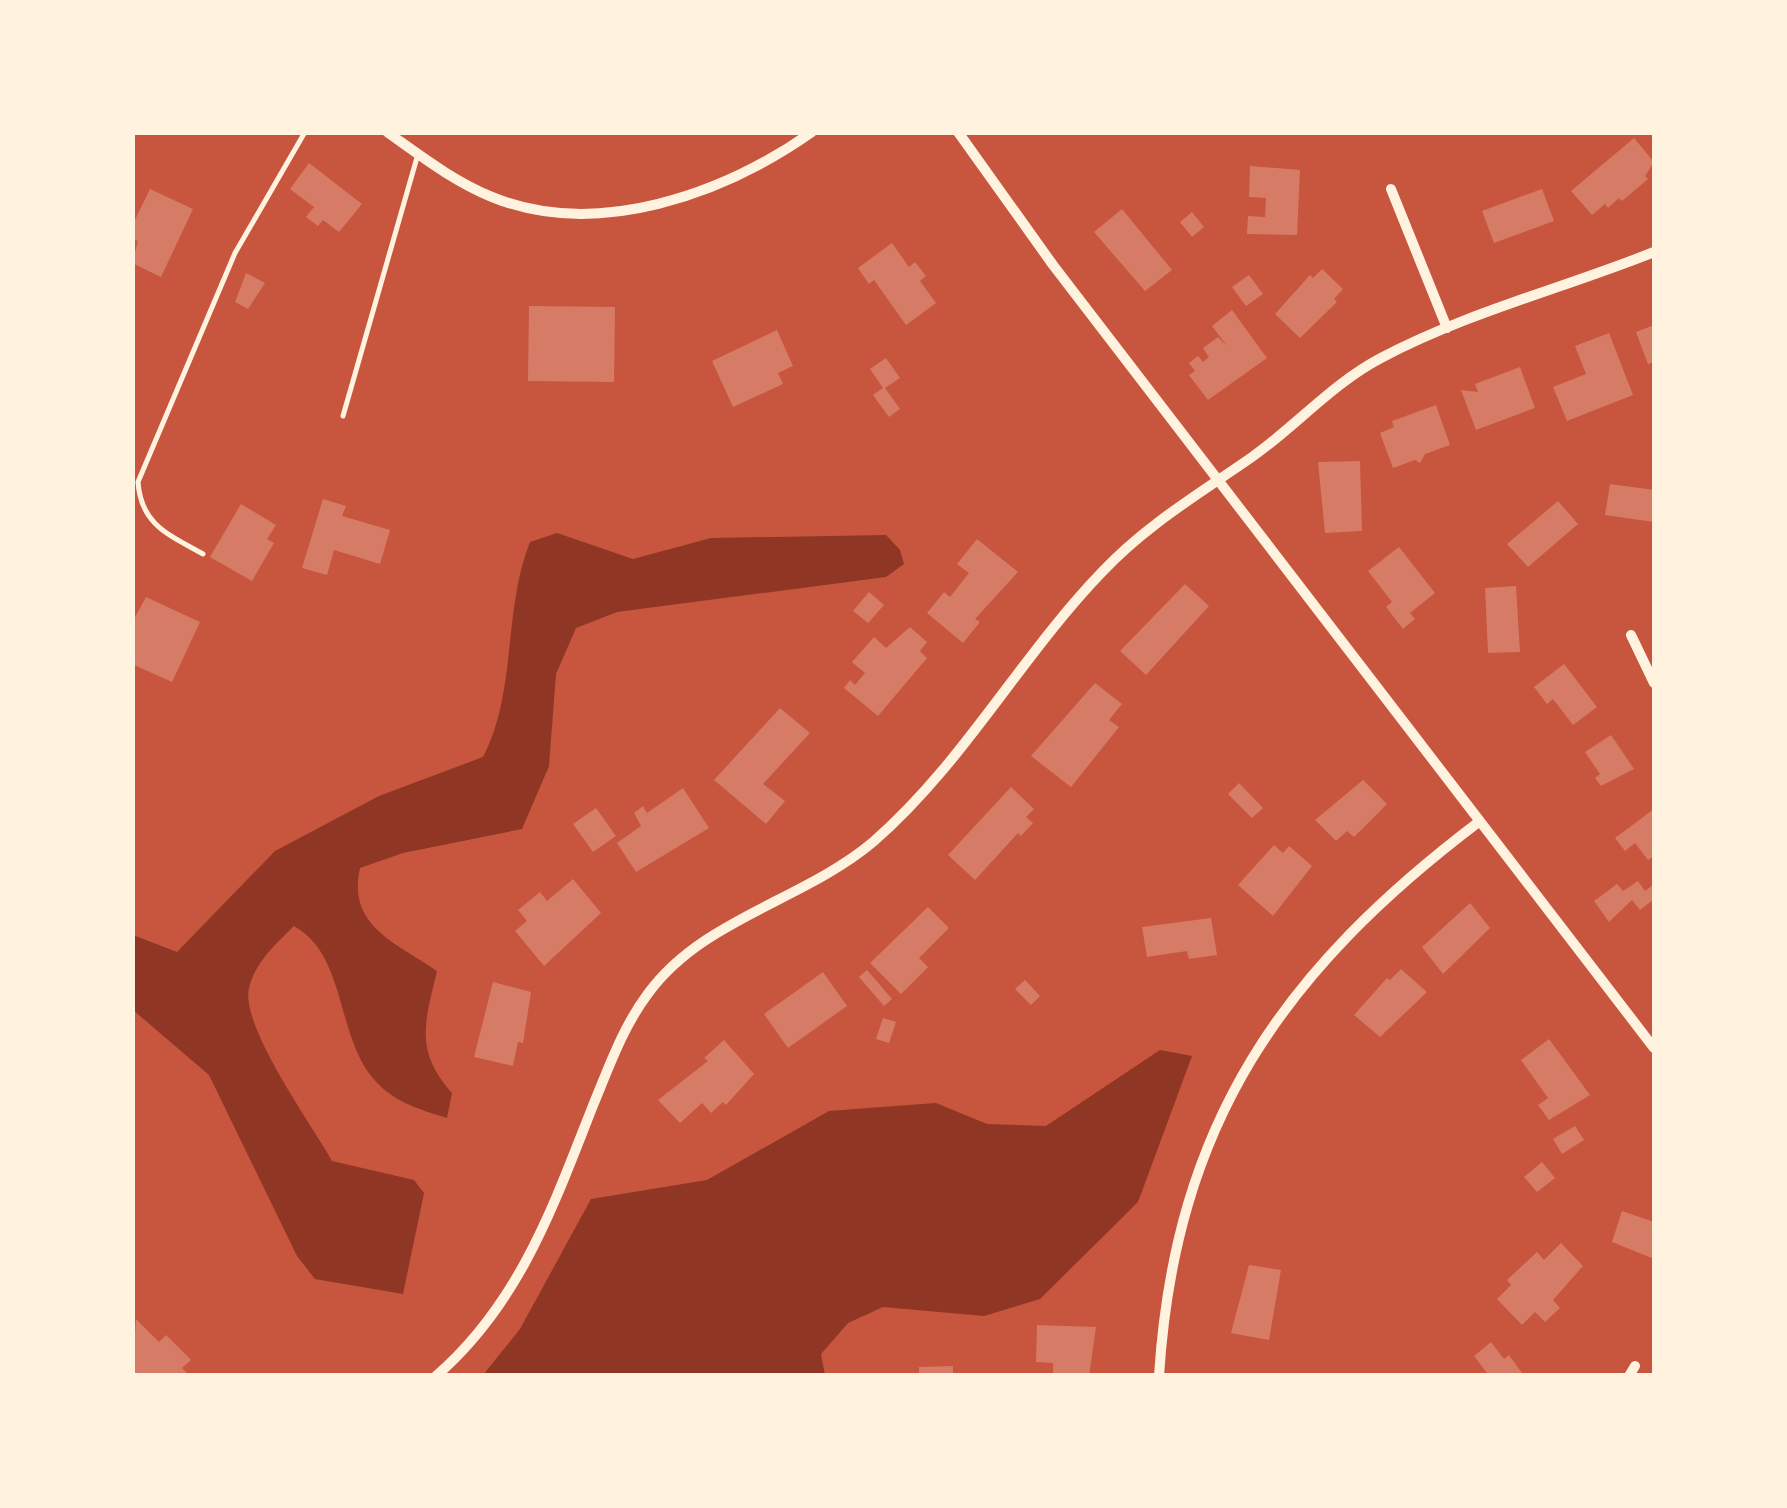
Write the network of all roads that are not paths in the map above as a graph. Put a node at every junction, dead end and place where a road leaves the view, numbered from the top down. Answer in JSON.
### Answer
{"nodes":[{"id":1,"x":305,"y":132,"type":"edge"},
{"id":2,"x":387,"y":132,"type":"edge"},
{"id":3,"x":812,"y":132,"type":"edge"},
{"id":4,"x":958,"y":132,"type":"edge"},
{"id":5,"x":418,"y":154,"type":"junction"},
{"id":6,"x":1391,"y":188,"type":"dead end"},
{"id":7,"x":1654,"y":252,"type":"edge"},
{"id":8,"x":1447,"y":328,"type":"junction"},
{"id":9,"x":344,"y":416,"type":"dead end"},
{"id":10,"x":1217,"y":479,"type":"junction"},
{"id":11,"x":204,"y":554,"type":"dead end"},
{"id":12,"x":1631,"y":635,"type":"dead end"},
{"id":13,"x":1654,"y":683,"type":"edge"},
{"id":14,"x":1480,"y":821,"type":"junction"},
{"id":15,"x":1654,"y":1048,"type":"edge"},
{"id":16,"x":436,"y":1376,"type":"edge"},
{"id":17,"x":1159,"y":1376,"type":"edge"}],
"edges":[{"from":1,"to":11,"type":"lane"},
{"from":2,"to":5,"type":"street"},
{"from":3,"to":5,"type":"street"},
{"from":4,"to":10,"type":"street"},
{"from":5,"to":9,"type":"lane"},
{"from":6,"to":8,"type":"street"},
{"from":7,"to":8,"type":"street"},
{"from":8,"to":10,"type":"street"},
{"from":10,"to":14,"type":"street"},
{"from":10,"to":16,"type":"street"},
{"from":12,"to":13,"type":"street"},
{"from":14,"to":15,"type":"street"},
{"from":14,"to":17,"type":"street"}]}
